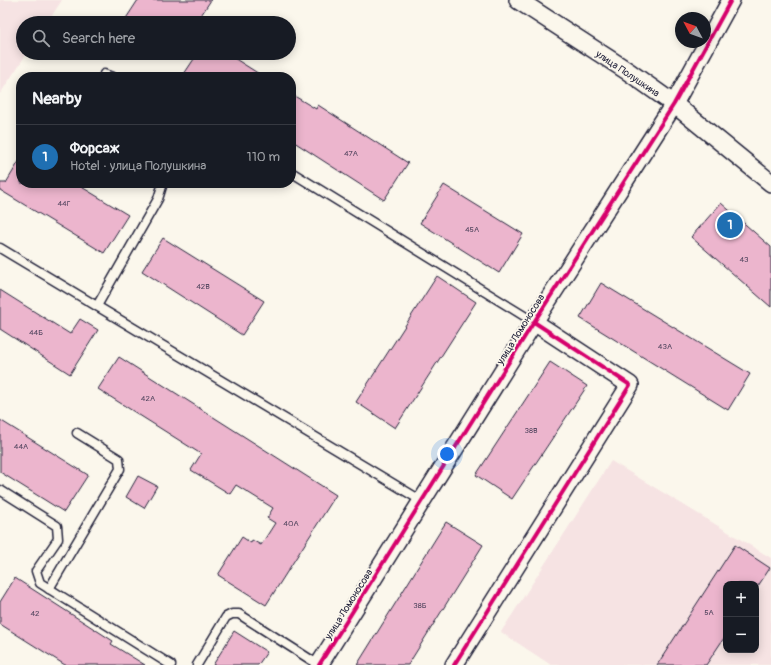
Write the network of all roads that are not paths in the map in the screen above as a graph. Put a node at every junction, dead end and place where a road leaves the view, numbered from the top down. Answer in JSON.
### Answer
{"nodes":[{"id":1,"x":518,"y":0,"type":"edge"},
{"id":2,"x":730,"y":0,"type":"edge"},
{"id":3,"x":674,"y":104,"type":"junction"},
{"id":4,"x":296,"y":175,"type":"edge"},
{"id":5,"x":771,"y":183,"type":"edge"},
{"id":6,"x":161,"y":188,"type":"edge"},
{"id":7,"x":0,"y":248,"type":"edge"},
{"id":8,"x":97,"y":306,"type":"junction"},
{"id":9,"x":534,"y":322,"type":"junction"},
{"id":10,"x":77,"y":433,"type":"dead end"},
{"id":11,"x":0,"y":490,"type":"edge"},
{"id":12,"x":422,"y":501,"type":"junction"},
{"id":13,"x":49,"y":589,"type":"junction"},
{"id":14,"x":171,"y":665,"type":"edge"},
{"id":15,"x":197,"y":665,"type":"edge"},
{"id":16,"x":319,"y":665,"type":"edge"},
{"id":17,"x":454,"y":665,"type":"edge"}],
"edges":[{"from":1,"to":3,"type":"street","name":"улица Полушкина"},
{"from":2,"to":3,"type":"street","name":"улица Ломоносова"},
{"from":3,"to":5,"type":"street","name":"улица Полушкина"},
{"from":3,"to":9,"type":"street","name":"улица Ломоносова"},
{"from":4,"to":9,"type":"lane"},
{"from":6,"to":8,"type":"lane"},
{"from":7,"to":8,"type":"lane"},
{"from":8,"to":12,"type":"lane"},
{"from":9,"to":12,"type":"street","name":"улица Ломоносова"},
{"from":9,"to":17,"type":"street"},
{"from":10,"to":13,"type":"lane"},
{"from":11,"to":13,"type":"lane"},
{"from":12,"to":16,"type":"street","name":"улица Ломоносова"},
{"from":13,"to":14,"type":"lane"},
{"from":15,"to":16,"type":"lane"}]}
